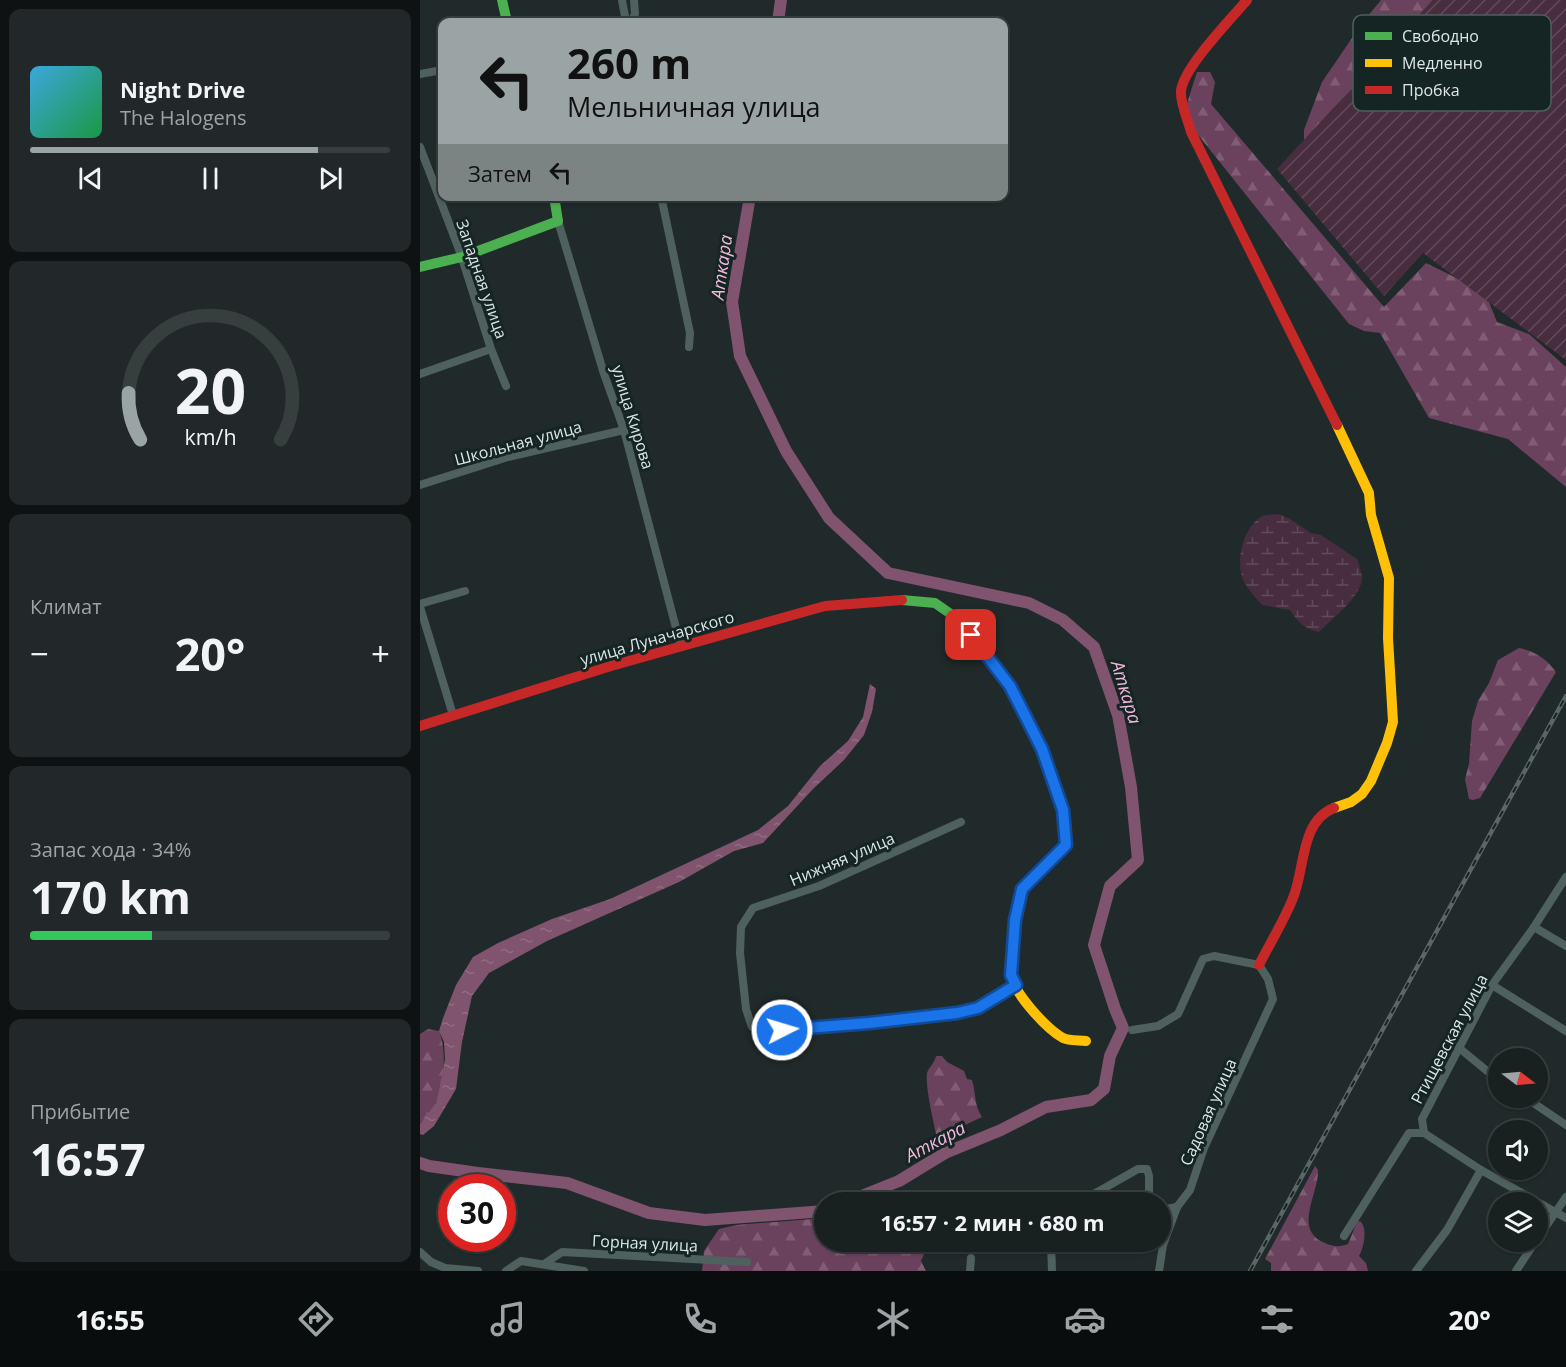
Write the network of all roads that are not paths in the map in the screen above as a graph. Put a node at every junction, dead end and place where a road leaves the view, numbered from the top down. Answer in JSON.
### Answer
{"nodes":[{"id":1,"x":502,"y":0,"type":"edge"},
{"id":2,"x":622,"y":0,"type":"edge"},
{"id":3,"x":634,"y":0,"type":"edge"},
{"id":4,"x":1246,"y":0,"type":"edge"},
{"id":5,"x":506,"y":18,"type":"edge"},
{"id":6,"x":625,"y":18,"type":"edge"},
{"id":7,"x":633,"y":18,"type":"edge"},
{"id":8,"x":438,"y":71,"type":"edge"},
{"id":9,"x":420,"y":74,"type":"edge"},
{"id":10,"x":420,"y":147,"type":"edge"},
{"id":11,"x":438,"y":194,"type":"edge"},
{"id":12,"x":441,"y":201,"type":"edge"},
{"id":13,"x":556,"y":201,"type":"edge"},
{"id":14,"x":662,"y":201,"type":"edge"},
{"id":15,"x":558,"y":221,"type":"junction"},
{"id":16,"x":462,"y":257,"type":"junction"},
{"id":17,"x":420,"y":267,"type":"edge"},
{"id":18,"x":689,"y":347,"type":"dead end"},
{"id":19,"x":491,"y":349,"type":"junction"},
{"id":20,"x":420,"y":374,"type":"edge"},
{"id":21,"x":506,"y":386,"type":"dead end"},
{"id":22,"x":624,"y":430,"type":"junction"},
{"id":23,"x":420,"y":486,"type":"edge"},
{"id":24,"x":465,"y":591,"type":"dead end"},
{"id":25,"x":420,"y":605,"type":"edge"},
{"id":26,"x":681,"y":647,"type":"junction"},
{"id":27,"x":453,"y":715,"type":"junction"},
{"id":28,"x":420,"y":726,"type":"edge"},
{"id":29,"x":961,"y":822,"type":"dead end"},
{"id":30,"x":1566,"y":877,"type":"edge"},
{"id":31,"x":1534,"y":927,"type":"junction"},
{"id":32,"x":1566,"y":946,"type":"edge"},
{"id":33,"x":1259,"y":964,"type":"junction"},
{"id":34,"x":1492,"y":984,"type":"junction"},
{"id":35,"x":1016,"y":985,"type":"junction"},
{"id":36,"x":1132,"y":1030,"type":"dead end"},
{"id":37,"x":1566,"y":1031,"type":"edge"},
{"id":38,"x":1086,"y":1041,"type":"dead end"},
{"id":39,"x":1458,"y":1047,"type":"junction"},
{"id":40,"x":1488,"y":1072,"type":"edge"},
{"id":41,"x":1541,"y":1108,"type":"edge"},
{"id":42,"x":1566,"y":1125,"type":"edge"},
{"id":43,"x":1424,"y":1133,"type":"junction"},
{"id":44,"x":1481,"y":1170,"type":"junction"},
{"id":45,"x":1097,"y":1192,"type":"edge"},
{"id":46,"x":1149,"y":1192,"type":"edge"},
{"id":47,"x":1566,"y":1197,"type":"edge"},
{"id":48,"x":1177,"y":1207,"type":"junction"},
{"id":49,"x":1171,"y":1208,"type":"edge"},
{"id":50,"x":1555,"y":1211,"type":"junction"},
{"id":51,"x":1566,"y":1218,"type":"edge"},
{"id":52,"x":1548,"y":1222,"type":"edge"},
{"id":53,"x":1344,"y":1236,"type":"dead end"},
{"id":54,"x":420,"y":1252,"type":"edge"},
{"id":55,"x":1051,"y":1252,"type":"edge"},
{"id":56,"x":1528,"y":1252,"type":"edge"},
{"id":57,"x":971,"y":1258,"type":"dead end"},
{"id":58,"x":747,"y":1262,"type":"dead end"},
{"id":59,"x":544,"y":1264,"type":"junction"},
{"id":60,"x":478,"y":1271,"type":"edge"},
{"id":61,"x":505,"y":1271,"type":"edge"},
{"id":62,"x":584,"y":1271,"type":"edge"},
{"id":63,"x":970,"y":1271,"type":"edge"},
{"id":64,"x":1052,"y":1271,"type":"edge"},
{"id":65,"x":1158,"y":1271,"type":"edge"},
{"id":66,"x":1416,"y":1271,"type":"edge"},
{"id":67,"x":1516,"y":1271,"type":"edge"}],
"edges":[{"from":1,"to":5,"type":"street"},
{"from":2,"to":6,"type":"street"},
{"from":3,"to":7,"type":"street"},
{"from":4,"to":33,"type":"street"},
{"from":8,"to":9,"type":"street"},
{"from":10,"to":11,"type":"street","name":"Западная улица"},
{"from":12,"to":16,"type":"street","name":"Западная улица"},
{"from":13,"to":15,"type":"street","name":"улица Кирова"},
{"from":14,"to":18,"type":"street"},
{"from":15,"to":16,"type":"street"},
{"from":15,"to":22,"type":"street","name":"улица Кирова"},
{"from":16,"to":17,"type":"street"},
{"from":16,"to":19,"type":"street","name":"Западная улица"},
{"from":19,"to":20,"type":"street"},
{"from":19,"to":21,"type":"street","name":"Западная улица"},
{"from":22,"to":23,"type":"street","name":"Школьная улица"},
{"from":22,"to":26,"type":"street","name":"улица Кирова"},
{"from":24,"to":25,"type":"street"},
{"from":25,"to":27,"type":"street"},
{"from":26,"to":27,"type":"street","name":"улица Луначарского"},
{"from":26,"to":35,"type":"street","name":"улица Луначарского"},
{"from":27,"to":28,"type":"street","name":"улица Луначарского"},
{"from":29,"to":35,"type":"street","name":"Нижняя улица"},
{"from":30,"to":31,"type":"street","name":"Ртищевская улица"},
{"from":31,"to":32,"type":"street"},
{"from":31,"to":34,"type":"street","name":"Ртищевская улица"},
{"from":33,"to":36,"type":"street"},
{"from":33,"to":48,"type":"street","name":"Садовая улица"},
{"from":34,"to":37,"type":"street"},
{"from":34,"to":39,"type":"street","name":"Ртищевская улица"},
{"from":35,"to":38,"type":"street"},
{"from":39,"to":40,"type":"street"},
{"from":39,"to":43,"type":"street","name":"Ртищевская улица"},
{"from":41,"to":42,"type":"street"},
{"from":43,"to":44,"type":"street"},
{"from":43,"to":53,"type":"street"},
{"from":44,"to":50,"type":"street"},
{"from":44,"to":66,"type":"street"},
{"from":45,"to":46,"type":"street"},
{"from":47,"to":50,"type":"street"},
{"from":48,"to":49,"type":"street"},
{"from":48,"to":65,"type":"street","name":"Садовая улица"},
{"from":50,"to":51,"type":"street"},
{"from":50,"to":52,"type":"street"},
{"from":54,"to":60,"type":"street"},
{"from":55,"to":64,"type":"street"},
{"from":56,"to":67,"type":"street"},
{"from":57,"to":63,"type":"street"},
{"from":58,"to":59,"type":"street","name":"Горная улица"},
{"from":59,"to":61,"type":"street"},
{"from":59,"to":62,"type":"street"}]}
